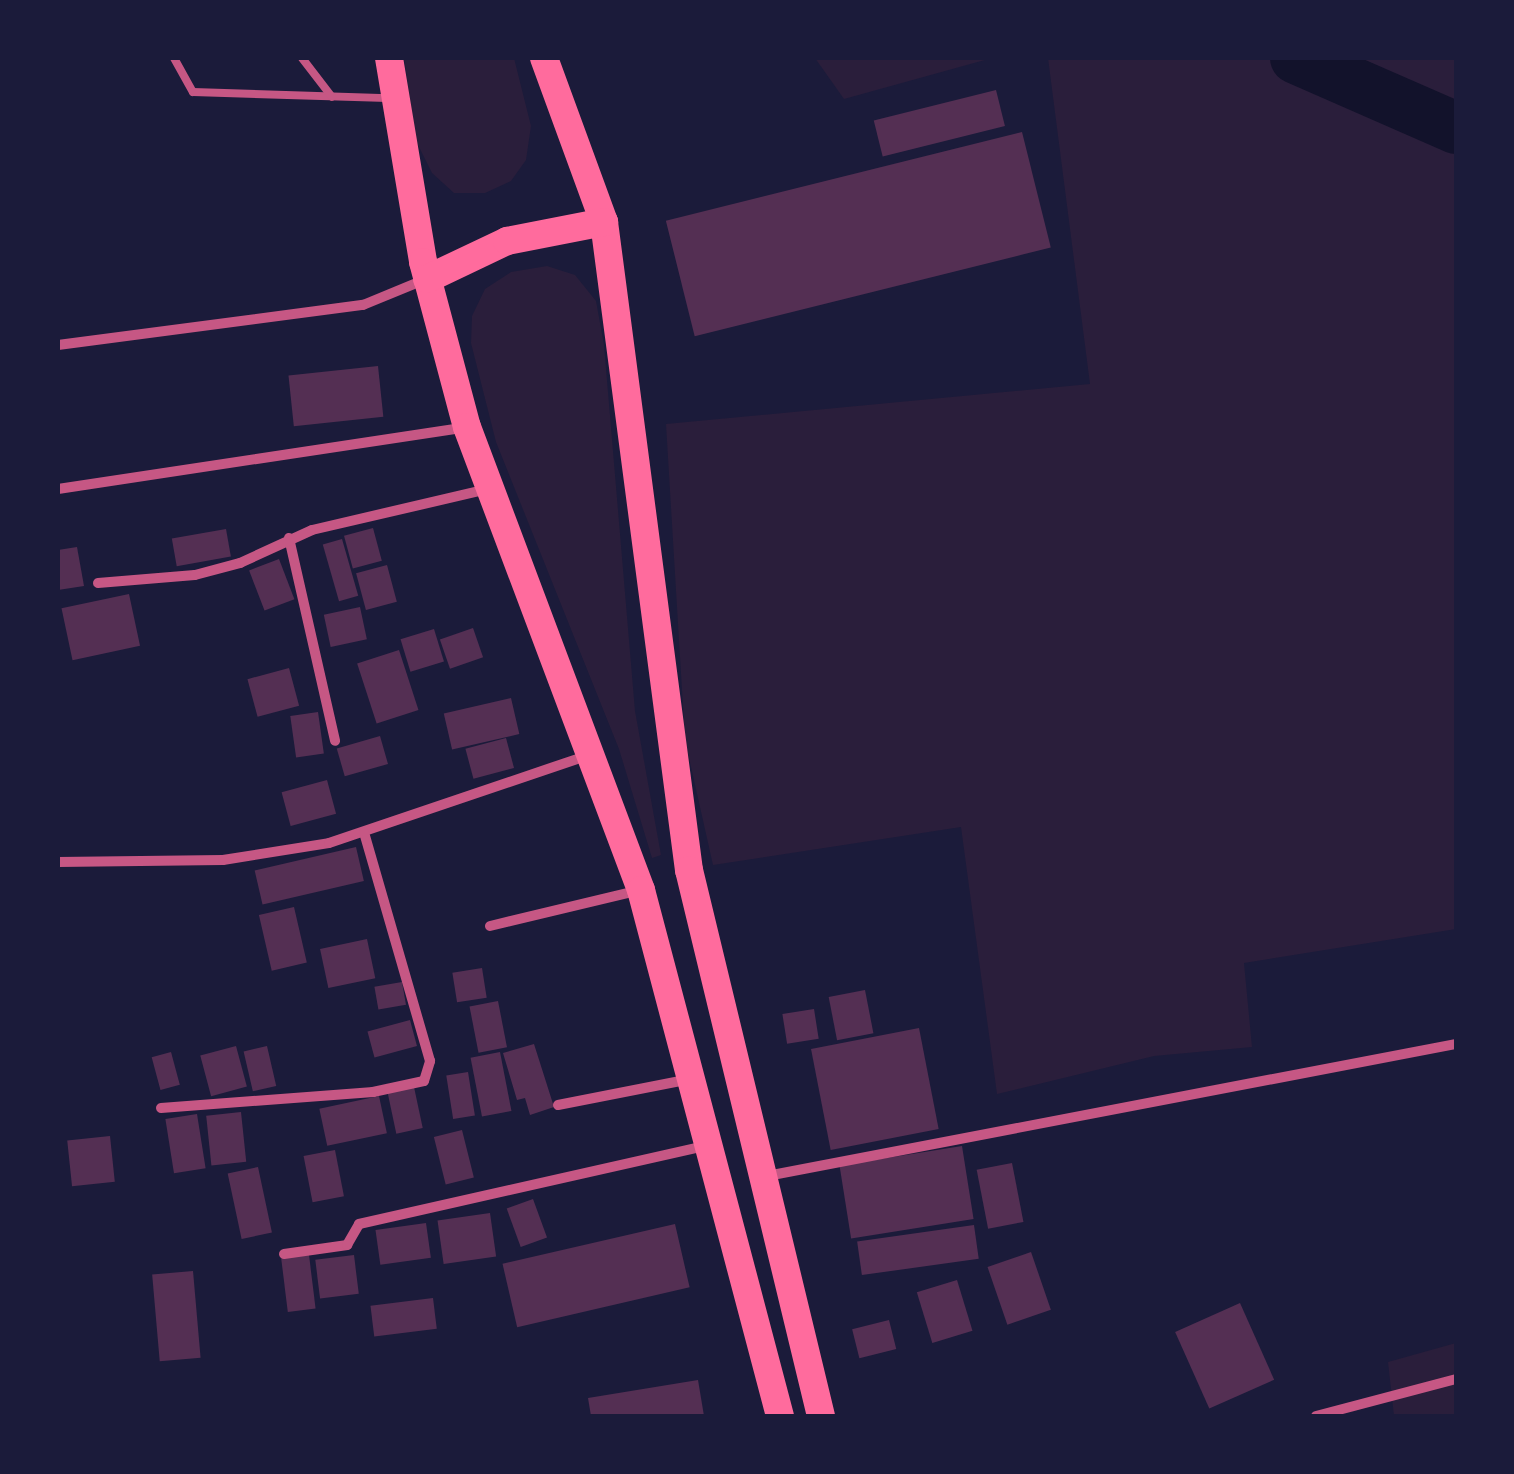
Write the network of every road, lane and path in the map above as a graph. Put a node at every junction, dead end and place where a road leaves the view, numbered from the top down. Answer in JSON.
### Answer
{"nodes":[{"id":1,"x":174,"y":58,"type":"edge"},
{"id":2,"x":302,"y":58,"type":"edge"},
{"id":3,"x":389,"y":58,"type":"edge"},
{"id":4,"x":544,"y":58,"type":"edge"},
{"id":5,"x":332,"y":96,"type":"junction"},
{"id":6,"x":394,"y":98,"type":"junction"},
{"id":7,"x":604,"y":222,"type":"junction"},
{"id":8,"x":426,"y":279,"type":"junction"},
{"id":9,"x":58,"y":345,"type":"edge"},
{"id":10,"x":467,"y":426,"type":"junction"},
{"id":11,"x":490,"y":488,"type":"junction"},
{"id":12,"x":58,"y":489,"type":"edge"},
{"id":13,"x":289,"y":538,"type":"junction"},
{"id":14,"x":98,"y":583,"type":"dead end"},
{"id":15,"x":335,"y":742,"type":"dead end"},
{"id":16,"x":594,"y":753,"type":"junction"},
{"id":17,"x":364,"y":832,"type":"junction"},
{"id":18,"x":58,"y":862,"type":"edge"},
{"id":19,"x":642,"y":890,"type":"junction"},
{"id":20,"x":490,"y":926,"type":"dead end"},
{"id":21,"x":1456,"y":1044,"type":"edge"},
{"id":22,"x":694,"y":1078,"type":"junction"},
{"id":23,"x":558,"y":1104,"type":"dead end"},
{"id":24,"x":161,"y":1108,"type":"dead end"},
{"id":25,"x":710,"y":1144,"type":"junction"},
{"id":26,"x":762,"y":1177,"type":"junction"},
{"id":27,"x":284,"y":1254,"type":"dead end"},
{"id":28,"x":1456,"y":1380,"type":"edge"},
{"id":29,"x":780,"y":1416,"type":"edge"},
{"id":30,"x":821,"y":1416,"type":"edge"},
{"id":31,"x":1316,"y":1416,"type":"edge"}],
"edges":[{"from":1,"to":5,"type":"lane"},
{"from":2,"to":5,"type":"lane"},
{"from":3,"to":6,"type":"highway"},
{"from":4,"to":7,"type":"highway"},
{"from":5,"to":6,"type":"lane"},
{"from":6,"to":8,"type":"highway"},
{"from":7,"to":8,"type":"highway"},
{"from":7,"to":26,"type":"highway"},
{"from":8,"to":9,"type":"street"},
{"from":8,"to":10,"type":"highway"},
{"from":10,"to":11,"type":"highway"},
{"from":10,"to":12,"type":"street"},
{"from":11,"to":13,"type":"street"},
{"from":11,"to":16,"type":"highway"},
{"from":13,"to":14,"type":"street"},
{"from":13,"to":15,"type":"street"},
{"from":16,"to":17,"type":"street"},
{"from":16,"to":19,"type":"highway"},
{"from":17,"to":18,"type":"street"},
{"from":17,"to":24,"type":"street"},
{"from":19,"to":20,"type":"street"},
{"from":19,"to":22,"type":"highway"},
{"from":21,"to":26,"type":"street"},
{"from":22,"to":23,"type":"street"},
{"from":22,"to":25,"type":"highway"},
{"from":25,"to":27,"type":"street"},
{"from":25,"to":29,"type":"highway"},
{"from":26,"to":30,"type":"highway"},
{"from":28,"to":31,"type":"street"}]}
